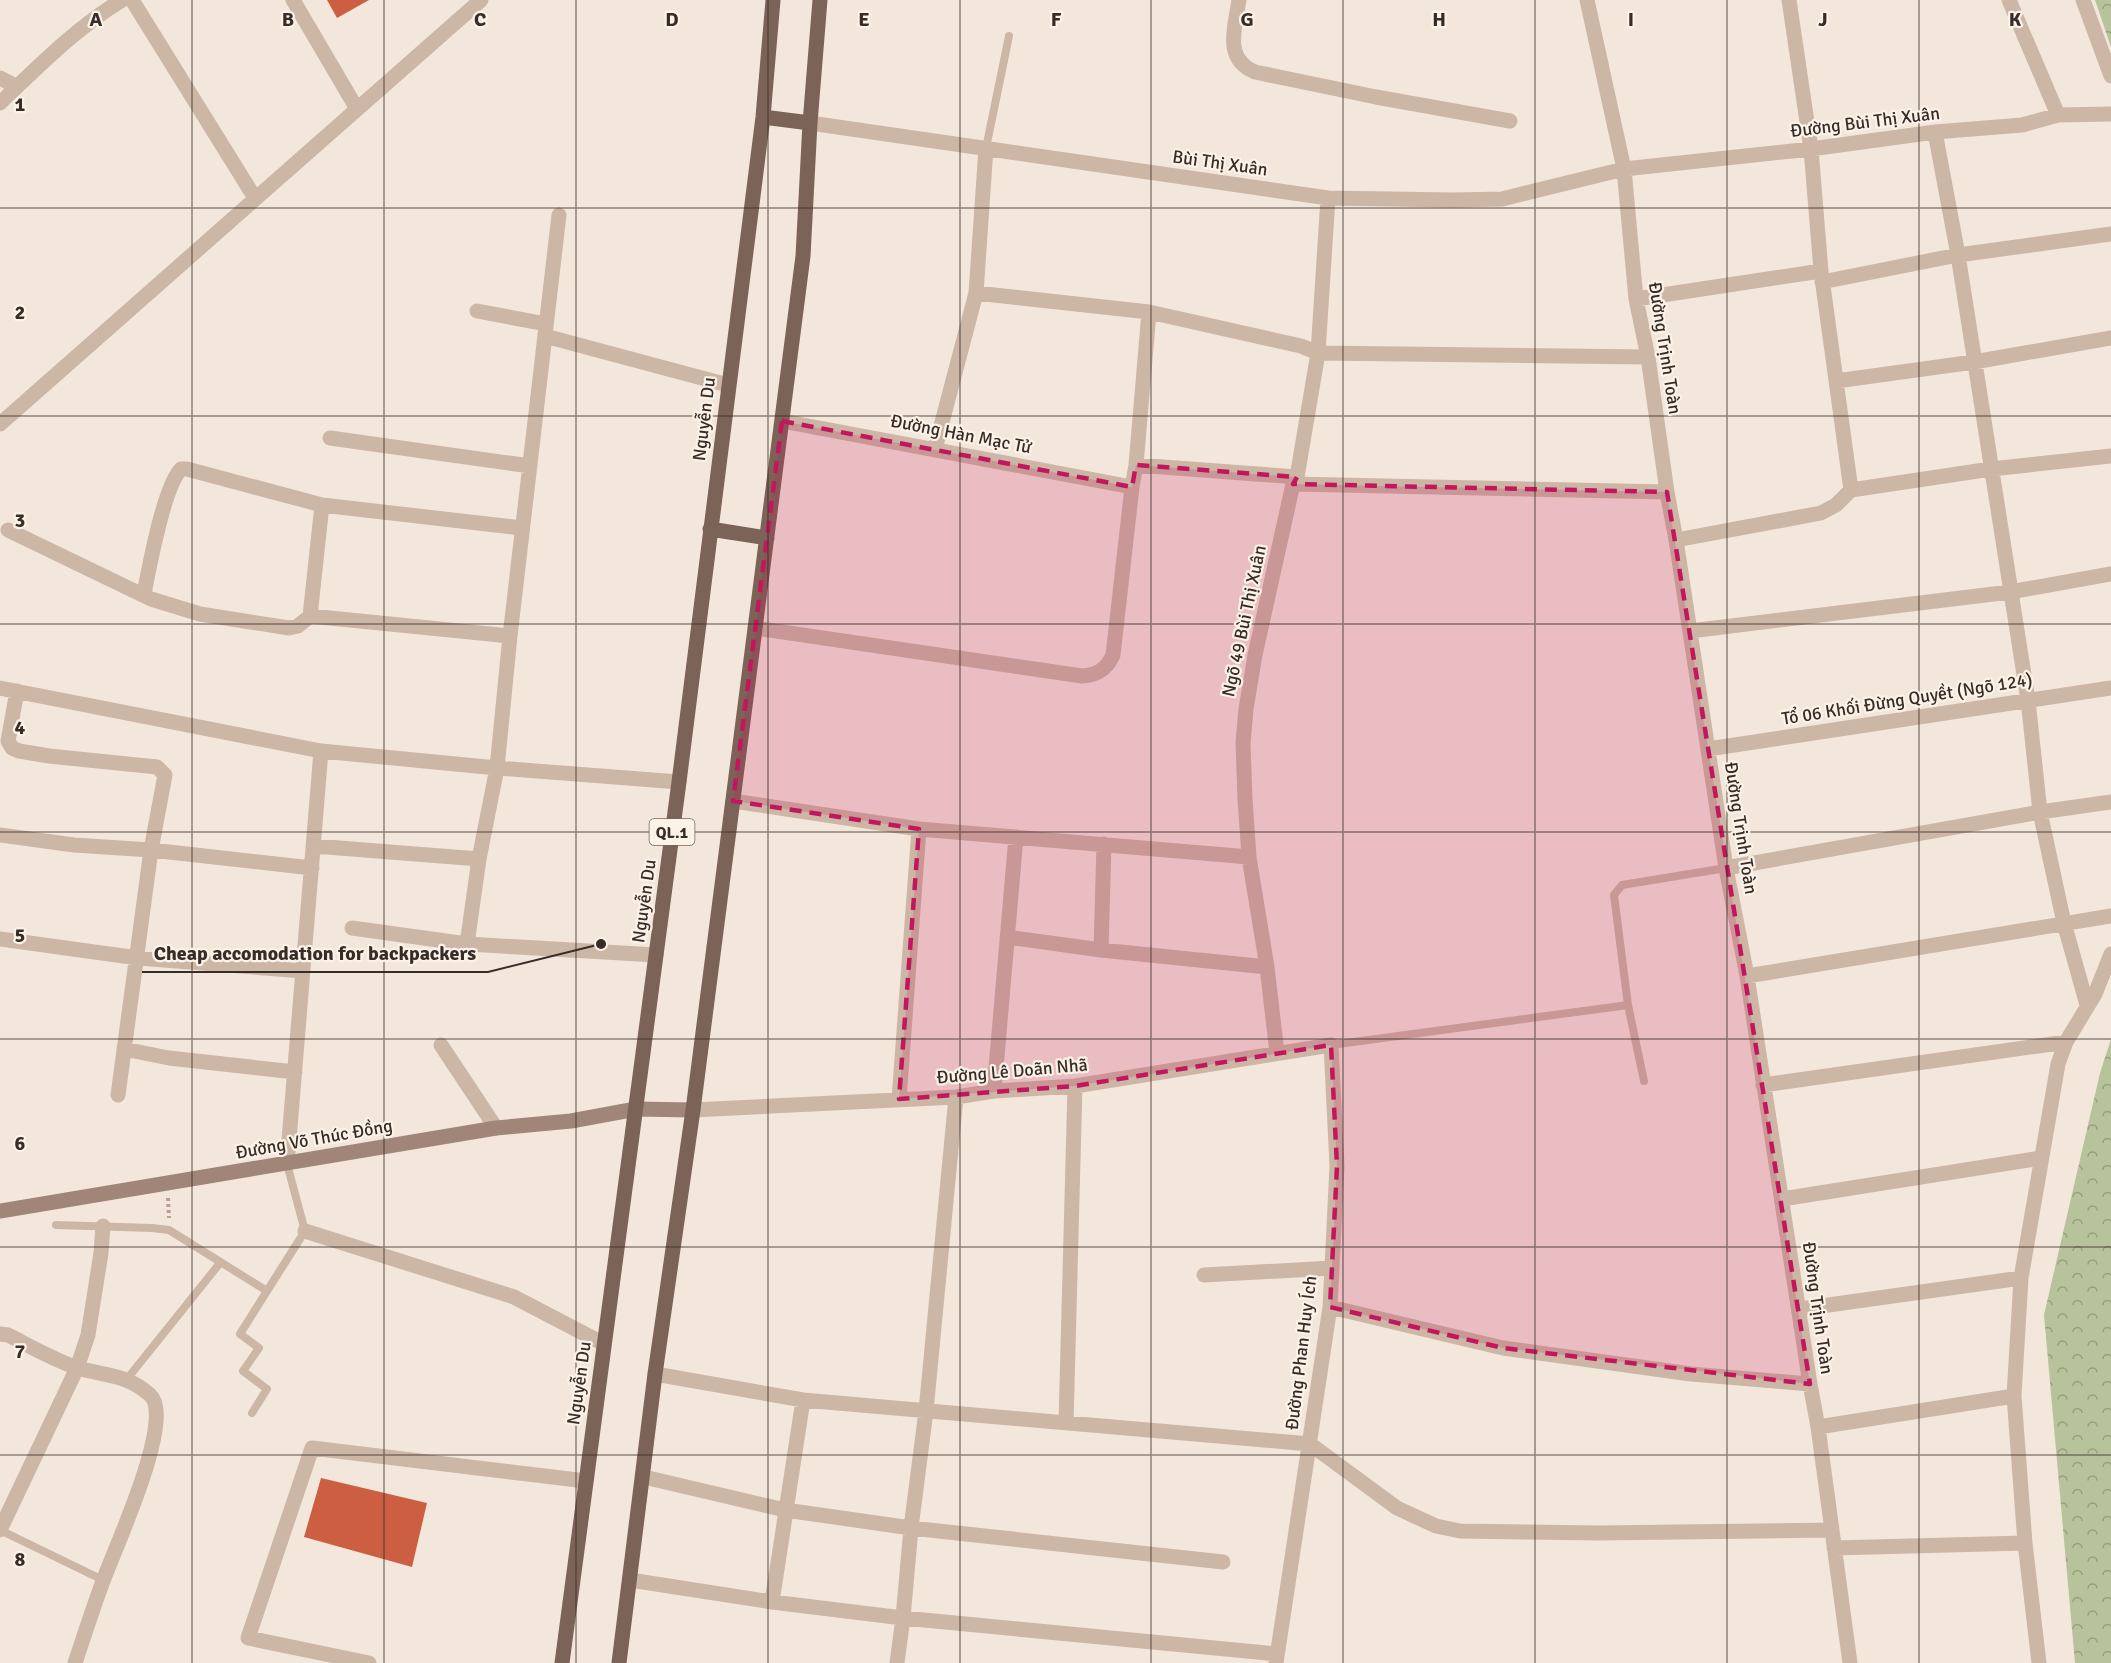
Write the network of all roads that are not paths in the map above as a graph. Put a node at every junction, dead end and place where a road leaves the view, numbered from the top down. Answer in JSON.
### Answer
{"nodes":[{"id":1,"x":122,"y":0,"type":"edge"},
{"id":2,"x":132,"y":0,"type":"edge"},
{"id":3,"x":293,"y":0,"type":"edge"},
{"id":4,"x":481,"y":0,"type":"edge"},
{"id":5,"x":774,"y":0,"type":"edge"},
{"id":6,"x":820,"y":0,"type":"edge"},
{"id":7,"x":1239,"y":0,"type":"edge"},
{"id":8,"x":1587,"y":0,"type":"edge"},
{"id":9,"x":1790,"y":0,"type":"edge"},
{"id":10,"x":2009,"y":0,"type":"edge"},
{"id":11,"x":2083,"y":0,"type":"edge"},
{"id":12,"x":1009,"y":36,"type":"dead end"},
{"id":13,"x":2111,"y":76,"type":"edge"},
{"id":14,"x":0,"y":78,"type":"edge"},
{"id":15,"x":17,"y":87,"type":"junction"},
{"id":16,"x":0,"y":104,"type":"edge"},
{"id":17,"x":357,"y":109,"type":"junction"},
{"id":18,"x":2111,"y":114,"type":"edge"},
{"id":19,"x":2058,"y":115,"type":"junction"},
{"id":20,"x":763,"y":117,"type":"junction"},
{"id":21,"x":1510,"y":121,"type":"dead end"},
{"id":22,"x":810,"y":123,"type":"junction"},
{"id":23,"x":1935,"y":132,"type":"junction"},
{"id":24,"x":986,"y":148,"type":"junction"},
{"id":25,"x":1811,"y":149,"type":"junction"},
{"id":26,"x":1624,"y":170,"type":"junction"},
{"id":27,"x":255,"y":198,"type":"junction"},
{"id":28,"x":1328,"y":198,"type":"junction"},
{"id":29,"x":559,"y":215,"type":"dead end"},
{"id":30,"x":2111,"y":234,"type":"edge"},
{"id":31,"x":1958,"y":255,"type":"junction"},
{"id":32,"x":1821,"y":277,"type":"junction"},
{"id":33,"x":976,"y":292,"type":"junction"},
{"id":34,"x":1636,"y":298,"type":"junction"},
{"id":35,"x":477,"y":311,"type":"dead end"},
{"id":36,"x":1149,"y":312,"type":"junction"},
{"id":37,"x":546,"y":330,"type":"junction"},
{"id":38,"x":2111,"y":338,"type":"edge"},
{"id":39,"x":1318,"y":353,"type":"junction"},
{"id":40,"x":1648,"y":357,"type":"junction"},
{"id":41,"x":1974,"y":362,"type":"junction"},
{"id":42,"x":1836,"y":381,"type":"junction"},
{"id":43,"x":728,"y":386,"type":"junction"},
{"id":44,"x":782,"y":421,"type":"junction"},
{"id":45,"x":0,"y":424,"type":"edge"},
{"id":46,"x":330,"y":438,"type":"dead end"},
{"id":47,"x":934,"y":449,"type":"junction"},
{"id":48,"x":2111,"y":456,"type":"edge"},
{"id":49,"x":1136,"y":465,"type":"junction"},
{"id":50,"x":530,"y":466,"type":"junction"},
{"id":51,"x":1991,"y":469,"type":"junction"},
{"id":52,"x":1295,"y":481,"type":"junction"},
{"id":53,"x":1132,"y":487,"type":"junction"},
{"id":54,"x":1851,"y":490,"type":"junction"},
{"id":55,"x":1667,"y":492,"type":"junction"},
{"id":56,"x":322,"y":505,"type":"junction"},
{"id":57,"x":522,"y":528,"type":"junction"},
{"id":58,"x":710,"y":529,"type":"junction"},
{"id":59,"x":8,"y":530,"type":"dead end"},
{"id":60,"x":767,"y":538,"type":"junction"},
{"id":61,"x":1676,"y":540,"type":"junction"},
{"id":62,"x":2111,"y":574,"type":"edge"},
{"id":63,"x":2010,"y":592,"type":"junction"},
{"id":64,"x":144,"y":594,"type":"junction"},
{"id":65,"x":310,"y":616,"type":"junction"},
{"id":66,"x":755,"y":628,"type":"junction"},
{"id":67,"x":1690,"y":631,"type":"junction"},
{"id":68,"x":510,"y":636,"type":"junction"},
{"id":69,"x":0,"y":688,"type":"edge"},
{"id":70,"x":2111,"y":688,"type":"edge"},
{"id":71,"x":17,"y":691,"type":"junction"},
{"id":72,"x":2028,"y":700,"type":"junction"},
{"id":73,"x":1708,"y":749,"type":"junction"},
{"id":74,"x":321,"y":751,"type":"junction"},
{"id":75,"x":497,"y":768,"type":"junction"},
{"id":76,"x":679,"y":782,"type":"junction"},
{"id":77,"x":733,"y":801,"type":"junction"},
{"id":78,"x":2111,"y":802,"type":"edge"},
{"id":79,"x":2040,"y":812,"type":"junction"},
{"id":80,"x":919,"y":829,"type":"junction"},
{"id":81,"x":0,"y":835,"type":"edge"},
{"id":82,"x":1016,"y":837,"type":"junction"},
{"id":83,"x":1104,"y":844,"type":"junction"},
{"id":84,"x":314,"y":846,"type":"junction"},
{"id":85,"x":151,"y":850,"type":"junction"},
{"id":86,"x":1249,"y":857,"type":"junction"},
{"id":87,"x":480,"y":859,"type":"junction"},
{"id":88,"x":312,"y":868,"type":"junction"},
{"id":89,"x":1726,"y":868,"type":"junction"},
{"id":90,"x":2111,"y":915,"type":"edge"},
{"id":91,"x":2064,"y":923,"type":"junction"},
{"id":92,"x":352,"y":928,"type":"dead end"},
{"id":93,"x":1008,"y":937,"type":"junction"},
{"id":94,"x":0,"y":939,"type":"edge"},
{"id":95,"x":467,"y":944,"type":"junction"},
{"id":96,"x":1101,"y":950,"type":"junction"},
{"id":97,"x":2111,"y":954,"type":"edge"},
{"id":98,"x":656,"y":955,"type":"junction"},
{"id":99,"x":138,"y":958,"type":"junction"},
{"id":100,"x":1267,"y":967,"type":"junction"},
{"id":101,"x":303,"y":970,"type":"junction"},
{"id":102,"x":1748,"y":976,"type":"junction"},
{"id":103,"x":1628,"y":1005,"type":"junction"},
{"id":104,"x":2087,"y":1005,"type":"junction"},
{"id":105,"x":2066,"y":1042,"type":"junction"},
{"id":106,"x":441,"y":1044,"type":"dead end"},
{"id":107,"x":1331,"y":1045,"type":"junction"},
{"id":108,"x":124,"y":1049,"type":"junction"},
{"id":109,"x":1277,"y":1053,"type":"junction"},
{"id":110,"x":295,"y":1072,"type":"junction"},
{"id":111,"x":1644,"y":1080,"type":"dead end"},
{"id":112,"x":1763,"y":1085,"type":"junction"},
{"id":113,"x":1075,"y":1086,"type":"junction"},
{"id":114,"x":994,"y":1091,"type":"junction"},
{"id":115,"x":118,"y":1095,"type":"dead end"},
{"id":116,"x":956,"y":1097,"type":"junction"},
{"id":117,"x":899,"y":1099,"type":"junction"},
{"id":118,"x":636,"y":1109,"type":"junction"},
{"id":119,"x":693,"y":1110,"type":"junction"},
{"id":120,"x":496,"y":1128,"type":"junction"},
{"id":121,"x":2041,"y":1158,"type":"junction"},
{"id":122,"x":287,"y":1164,"type":"junction"},
{"id":123,"x":1782,"y":1198,"type":"junction"},
{"id":124,"x":0,"y":1211,"type":"edge"},
{"id":125,"x":56,"y":1225,"type":"dead end"},
{"id":126,"x":103,"y":1226,"type":"junction"},
{"id":127,"x":305,"y":1231,"type":"junction"},
{"id":128,"x":220,"y":1263,"type":"junction"},
{"id":129,"x":1332,"y":1268,"type":"junction"},
{"id":130,"x":1204,"y":1275,"type":"dead end"},
{"id":131,"x":2021,"y":1278,"type":"junction"},
{"id":132,"x":267,"y":1291,"type":"junction"},
{"id":133,"x":1330,"y":1307,"type":"junction"},
{"id":134,"x":1800,"y":1309,"type":"junction"},
{"id":135,"x":0,"y":1334,"type":"edge"},
{"id":136,"x":604,"y":1344,"type":"junction"},
{"id":137,"x":77,"y":1368,"type":"junction"},
{"id":138,"x":656,"y":1374,"type":"junction"},
{"id":139,"x":127,"y":1379,"type":"junction"},
{"id":140,"x":1810,"y":1384,"type":"junction"},
{"id":141,"x":2013,"y":1396,"type":"junction"},
{"id":142,"x":803,"y":1400,"type":"junction"},
{"id":143,"x":926,"y":1411,"type":"junction"},
{"id":144,"x":252,"y":1413,"type":"dead end"},
{"id":145,"x":1066,"y":1423,"type":"junction"},
{"id":146,"x":1818,"y":1427,"type":"junction"},
{"id":147,"x":1310,"y":1444,"type":"junction"},
{"id":148,"x":644,"y":1478,"type":"junction"},
{"id":149,"x":586,"y":1481,"type":"junction"},
{"id":150,"x":785,"y":1510,"type":"junction"},
{"id":151,"x":911,"y":1528,"type":"junction"},
{"id":152,"x":0,"y":1530,"type":"edge"},
{"id":153,"x":1831,"y":1530,"type":"junction"},
{"id":154,"x":2025,"y":1543,"type":"junction"},
{"id":155,"x":1834,"y":1548,"type":"junction"},
{"id":156,"x":1223,"y":1562,"type":"dead end"},
{"id":157,"x":103,"y":1580,"type":"junction"},
{"id":158,"x":630,"y":1580,"type":"junction"},
{"id":159,"x":772,"y":1602,"type":"junction"},
{"id":160,"x":903,"y":1618,"type":"junction"},
{"id":161,"x":1276,"y":1659,"type":"edge"},
{"id":162,"x":75,"y":1663,"type":"edge"},
{"id":163,"x":369,"y":1663,"type":"edge"},
{"id":164,"x":562,"y":1663,"type":"edge"},
{"id":165,"x":619,"y":1663,"type":"edge"},
{"id":166,"x":897,"y":1663,"type":"edge"},
{"id":167,"x":1850,"y":1663,"type":"edge"},
{"id":168,"x":2039,"y":1663,"type":"edge"}],
"edges":[{"from":1,"to":15,"type":"street"},
{"from":2,"to":27,"type":"street"},
{"from":3,"to":17,"type":"street"},
{"from":4,"to":17,"type":"street"},
{"from":5,"to":20,"type":"main road","name":"Nguyễn Du","number":"QL.1"},
{"from":6,"to":22,"type":"main road"},
{"from":7,"to":21,"type":"street"},
{"from":8,"to":26,"type":"street","name":"Đường Trịnh Toàn"},
{"from":9,"to":25,"type":"street"},
{"from":10,"to":19,"type":"street"},
{"from":11,"to":13,"type":"street"},
{"from":12,"to":24,"type":"lane"},
{"from":14,"to":15,"type":"street"},
{"from":15,"to":16,"type":"street"},
{"from":17,"to":27,"type":"street"},
{"from":18,"to":19,"type":"street","name":"Đường Bùi Thị Xuân"},
{"from":19,"to":23,"type":"street","name":"Đường Bùi Thị Xuân"},
{"from":20,"to":22,"type":"main road"},
{"from":20,"to":43,"type":"main road","name":"Nguyễn Du","number":"QL.1"},
{"from":22,"to":24,"type":"street","name":"Bùi Thị Xuân"},
{"from":22,"to":44,"type":"main road"},
{"from":23,"to":25,"type":"street","name":"Đường Bùi Thị Xuân"},
{"from":23,"to":31,"type":"street"},
{"from":24,"to":28,"type":"street","name":"Bùi Thị Xuân"},
{"from":24,"to":33,"type":"street"},
{"from":25,"to":26,"type":"street","name":"Đường Bùi Thị Xuân"},
{"from":25,"to":32,"type":"street"},
{"from":26,"to":28,"type":"street","name":"Bùi Thị Xuân"},
{"from":26,"to":34,"type":"street","name":"Đường Trịnh Toàn"},
{"from":27,"to":45,"type":"street"},
{"from":28,"to":39,"type":"street","name":"Ngõ 49 Bùi Thị Xuân"},
{"from":29,"to":37,"type":"street"},
{"from":30,"to":31,"type":"street"},
{"from":31,"to":32,"type":"street"},
{"from":31,"to":41,"type":"street"},
{"from":32,"to":34,"type":"street"},
{"from":32,"to":42,"type":"street"},
{"from":33,"to":36,"type":"street"},
{"from":33,"to":47,"type":"street"},
{"from":34,"to":40,"type":"street","name":"Đường Trịnh Toàn"},
{"from":35,"to":37,"type":"street"},
{"from":36,"to":39,"type":"street"},
{"from":36,"to":49,"type":"street"},
{"from":37,"to":43,"type":"street"},
{"from":37,"to":50,"type":"street"},
{"from":38,"to":41,"type":"street"},
{"from":39,"to":40,"type":"street"},
{"from":39,"to":52,"type":"street","name":"Ngõ 49 Bùi Thị Xuân"},
{"from":40,"to":55,"type":"street","name":"Đường Trịnh Toàn"},
{"from":41,"to":42,"type":"street"},
{"from":41,"to":51,"type":"street"},
{"from":42,"to":54,"type":"street"},
{"from":43,"to":58,"type":"main road","name":"Nguyễn Du","number":"QL.1"},
{"from":44,"to":47,"type":"street","name":"Đường Hàn Mạc Tử"},
{"from":44,"to":60,"type":"main road"},
{"from":46,"to":50,"type":"street"},
{"from":47,"to":53,"type":"street","name":"Đường Hàn Mạc Tử"},
{"from":48,"to":51,"type":"street"},
{"from":49,"to":52,"type":"street"},
{"from":49,"to":53,"type":"street"},
{"from":50,"to":57,"type":"street"},
{"from":51,"to":54,"type":"street"},
{"from":51,"to":63,"type":"street"},
{"from":52,"to":55,"type":"street"},
{"from":52,"to":86,"type":"street","name":"Ngõ 49 Bùi Thị Xuân"},
{"from":53,"to":66,"type":"street"},
{"from":54,"to":61,"type":"street"},
{"from":55,"to":61,"type":"street","name":"Đường Trịnh Toàn"},
{"from":56,"to":57,"type":"street"},
{"from":56,"to":64,"type":"street"},
{"from":56,"to":65,"type":"street"},
{"from":57,"to":68,"type":"street"},
{"from":58,"to":60,"type":"main road"},
{"from":58,"to":76,"type":"main road","name":"Nguyễn Du","number":"QL.1"},
{"from":59,"to":64,"type":"street"},
{"from":60,"to":66,"type":"main road"},
{"from":61,"to":67,"type":"street","name":"Đường Trịnh Toàn"},
{"from":62,"to":63,"type":"street"},
{"from":63,"to":67,"type":"street"},
{"from":63,"to":72,"type":"street"},
{"from":64,"to":65,"type":"street"},
{"from":65,"to":68,"type":"street"},
{"from":66,"to":77,"type":"main road"},
{"from":67,"to":73,"type":"street","name":"Đường Trịnh Toàn"},
{"from":68,"to":75,"type":"street"},
{"from":69,"to":71,"type":"street"},
{"from":70,"to":72,"type":"street","name":"Tổ 06 Khối Đừng Quyềt (Ngõ 124)"},
{"from":71,"to":74,"type":"street"},
{"from":71,"to":85,"type":"street"},
{"from":72,"to":73,"type":"street","name":"Tổ 06 Khối Đừng Quyềt (Ngõ 124)"},
{"from":72,"to":79,"type":"street"},
{"from":73,"to":89,"type":"street","name":"Đường Trịnh Toàn"},
{"from":74,"to":75,"type":"street"},
{"from":74,"to":84,"type":"street"},
{"from":75,"to":76,"type":"street"},
{"from":75,"to":87,"type":"street"},
{"from":76,"to":98,"type":"main road","name":"Nguyễn Du","number":"QL.1"},
{"from":77,"to":80,"type":"street"},
{"from":77,"to":119,"type":"main road"},
{"from":78,"to":79,"type":"street"},
{"from":79,"to":89,"type":"street"},
{"from":79,"to":91,"type":"street"},
{"from":80,"to":82,"type":"street"},
{"from":80,"to":117,"type":"street"},
{"from":81,"to":85,"type":"street"},
{"from":82,"to":83,"type":"street"},
{"from":82,"to":93,"type":"street"},
{"from":83,"to":86,"type":"street"},
{"from":83,"to":96,"type":"street"},
{"from":84,"to":87,"type":"street"},
{"from":84,"to":88,"type":"street"},
{"from":85,"to":88,"type":"street"},
{"from":85,"to":99,"type":"street"},
{"from":86,"to":100,"type":"street","name":"Ngõ 49 Bùi Thị Xuân"},
{"from":87,"to":95,"type":"street"},
{"from":88,"to":101,"type":"street"},
{"from":89,"to":102,"type":"street","name":"Đường Trịnh Toàn"},
{"from":89,"to":103,"type":"lane"},
{"from":90,"to":91,"type":"street"},
{"from":91,"to":102,"type":"street"},
{"from":91,"to":104,"type":"street"},
{"from":92,"to":95,"type":"street"},
{"from":93,"to":96,"type":"street"},
{"from":93,"to":114,"type":"street"},
{"from":94,"to":99,"type":"street"},
{"from":95,"to":98,"type":"street"},
{"from":96,"to":100,"type":"street"},
{"from":97,"to":104,"type":"street"},
{"from":98,"to":118,"type":"main road","name":"Nguyễn Du","number":"QL.1"},
{"from":99,"to":101,"type":"street"},
{"from":99,"to":108,"type":"street"},
{"from":100,"to":109,"type":"street","name":"Ngõ 49 Bùi Thị Xuân"},
{"from":101,"to":110,"type":"street"},
{"from":102,"to":112,"type":"street","name":"Đường Trịnh Toàn"},
{"from":103,"to":107,"type":"lane"},
{"from":103,"to":111,"type":"lane"},
{"from":104,"to":105,"type":"street"},
{"from":105,"to":112,"type":"street"},
{"from":105,"to":121,"type":"street"},
{"from":106,"to":120,"type":"street"},
{"from":107,"to":109,"type":"street","name":"Đường Lê Doãn Nhã"},
{"from":107,"to":129,"type":"street","name":"Đường Phan Huy Ích"},
{"from":108,"to":110,"type":"street"},
{"from":108,"to":115,"type":"street"},
{"from":109,"to":113,"type":"street","name":"Đường Lê Doãn Nhã"},
{"from":110,"to":122,"type":"street"},
{"from":112,"to":123,"type":"street","name":"Đường Trịnh Toàn"},
{"from":113,"to":114,"type":"street","name":"Đường Lê Doãn Nhã"},
{"from":113,"to":145,"type":"street"},
{"from":114,"to":116,"type":"street","name":"Đường Lê Doãn Nhã"},
{"from":116,"to":117,"type":"street","name":"Đường Lê Doãn Nhã"},
{"from":116,"to":143,"type":"street"},
{"from":117,"to":119,"type":"street","name":"Đường Lê Doãn Nhã"},
{"from":118,"to":119,"type":"street","name":"Đường Võ Thúc Đồng"},
{"from":118,"to":120,"type":"street","name":"Đường Võ Thúc Đồng"},
{"from":118,"to":136,"type":"main road","name":"Nguyễn Du","number":"QL.1"},
{"from":119,"to":138,"type":"main road"},
{"from":120,"to":122,"type":"street","name":"Đường Võ Thúc Đồng"},
{"from":121,"to":123,"type":"street"},
{"from":121,"to":131,"type":"street"},
{"from":122,"to":124,"type":"street","name":"Đường Võ Thúc Đồng"},
{"from":122,"to":127,"type":"lane"},
{"from":123,"to":134,"type":"street","name":"Đường Trịnh Toàn"},
{"from":125,"to":126,"type":"lane"},
{"from":126,"to":128,"type":"lane"},
{"from":126,"to":137,"type":"street"},
{"from":127,"to":132,"type":"lane"},
{"from":127,"to":136,"type":"street"},
{"from":128,"to":132,"type":"lane"},
{"from":128,"to":139,"type":"lane"},
{"from":129,"to":130,"type":"street"},
{"from":129,"to":133,"type":"street","name":"Đường Phan Huy Ích"},
{"from":131,"to":134,"type":"street"},
{"from":131,"to":141,"type":"street"},
{"from":132,"to":144,"type":"lane"},
{"from":133,"to":140,"type":"street"},
{"from":133,"to":147,"type":"street","name":"Đường Phan Huy Ích"},
{"from":134,"to":140,"type":"street","name":"Đường Trịnh Toàn"},
{"from":135,"to":137,"type":"street"},
{"from":136,"to":149,"type":"main road","name":"Nguyễn Du","number":"QL.1"},
{"from":137,"to":139,"type":"street"},
{"from":137,"to":152,"type":"street"},
{"from":138,"to":142,"type":"street"},
{"from":138,"to":148,"type":"main road"},
{"from":139,"to":157,"type":"street"},
{"from":140,"to":146,"type":"street","name":"Đường Trịnh Toàn"},
{"from":141,"to":146,"type":"street"},
{"from":141,"to":154,"type":"street"},
{"from":142,"to":143,"type":"street"},
{"from":142,"to":150,"type":"street"},
{"from":143,"to":145,"type":"street"},
{"from":143,"to":151,"type":"street"},
{"from":145,"to":147,"type":"street"},
{"from":146,"to":153,"type":"street","name":"Đường Trịnh Toàn"},
{"from":147,"to":153,"type":"street"},
{"from":147,"to":161,"type":"street","name":"Đường Phan Huy Ích"},
{"from":148,"to":150,"type":"street"},
{"from":148,"to":158,"type":"main road"},
{"from":149,"to":163,"type":"street"},
{"from":149,"to":164,"type":"main road","name":"Nguyễn Du","number":"QL.1"},
{"from":150,"to":151,"type":"street"},
{"from":150,"to":159,"type":"street"},
{"from":151,"to":156,"type":"street"},
{"from":151,"to":160,"type":"street"},
{"from":152,"to":157,"type":"lane"},
{"from":153,"to":155,"type":"street","name":"Đường Trịnh Toàn"},
{"from":154,"to":155,"type":"street"},
{"from":154,"to":168,"type":"street"},
{"from":155,"to":167,"type":"street","name":"Đường Trịnh Toàn"},
{"from":157,"to":162,"type":"street"},
{"from":158,"to":159,"type":"street"},
{"from":158,"to":165,"type":"main road"},
{"from":159,"to":160,"type":"street"},
{"from":160,"to":161,"type":"street"},
{"from":160,"to":166,"type":"street"}]}
